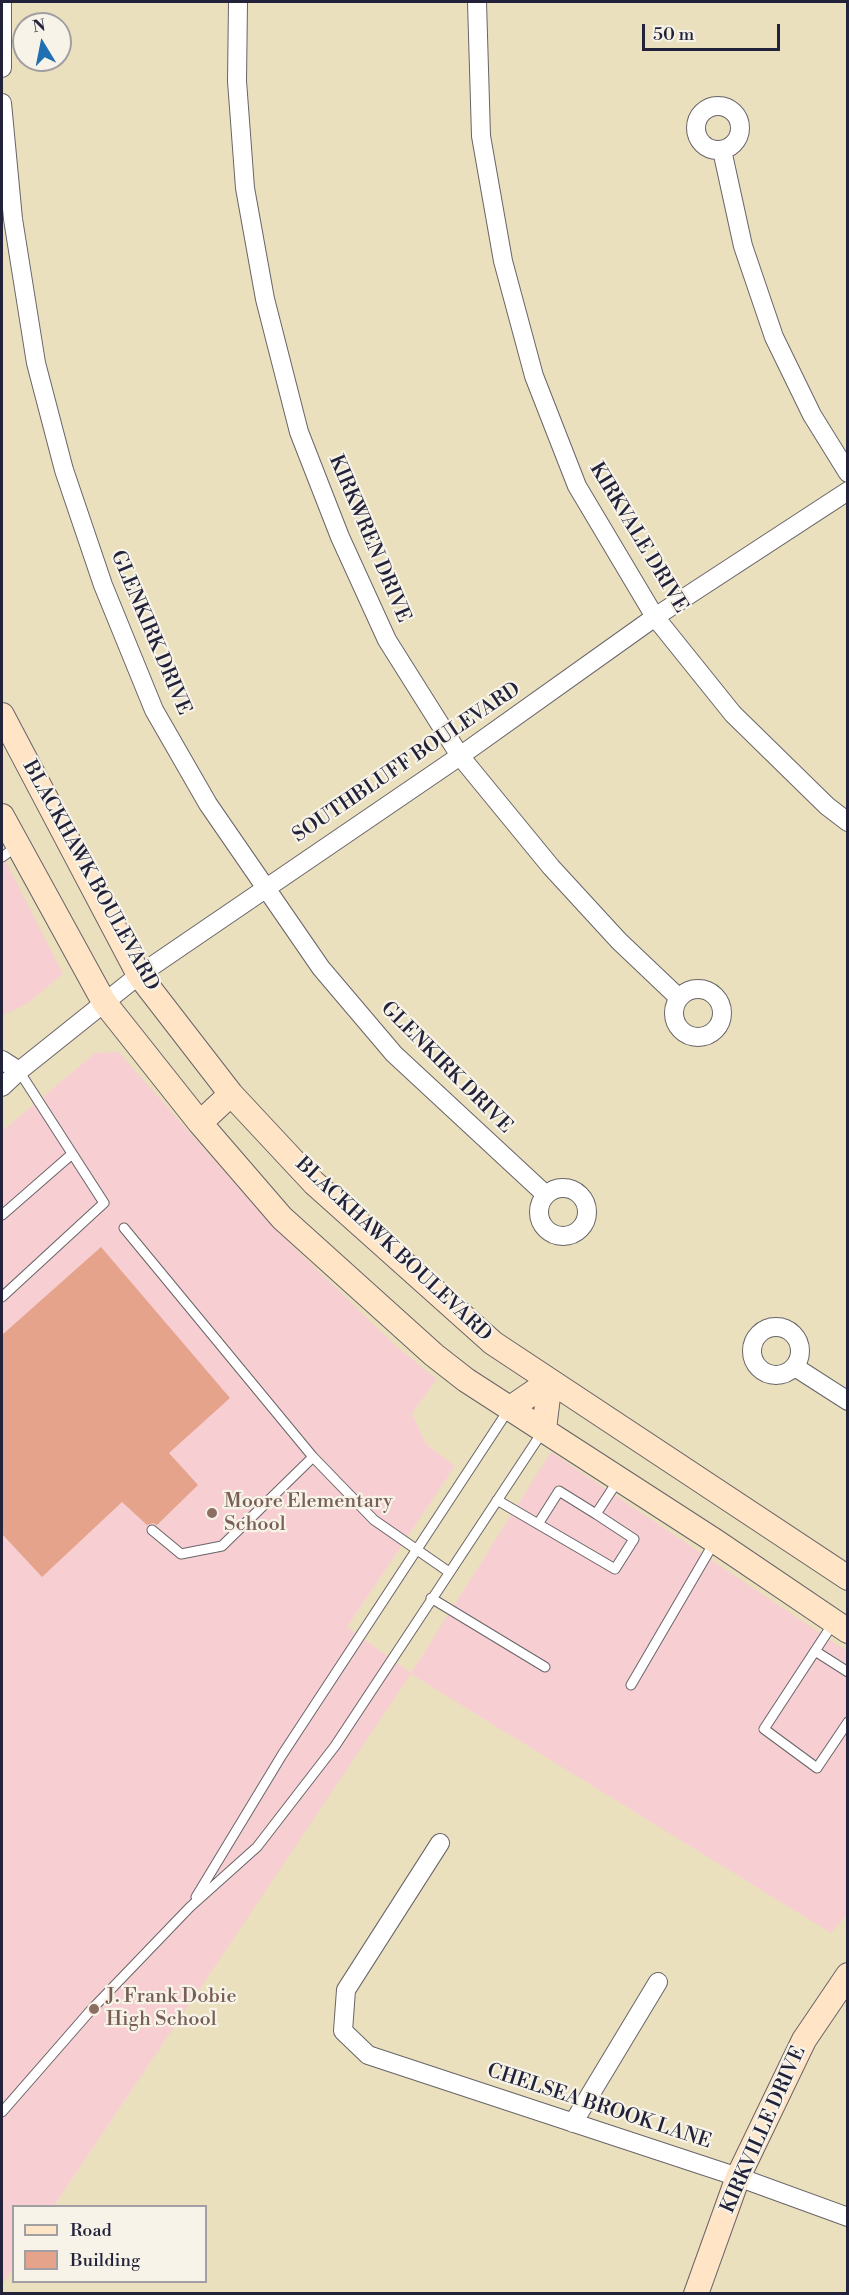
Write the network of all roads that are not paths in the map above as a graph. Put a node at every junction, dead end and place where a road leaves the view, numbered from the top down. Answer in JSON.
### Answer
{"nodes":[{"id":1,"x":2,"y":2,"type":"edge"},
{"id":2,"x":238,"y":2,"type":"edge"},
{"id":3,"x":477,"y":2,"type":"edge"},
{"id":4,"x":2,"y":68,"type":"edge"},
{"id":5,"x":2,"y":104,"type":"edge"},
{"id":6,"x":722,"y":150,"type":"dead end"},
{"id":7,"x":848,"y":473,"type":"edge"},
{"id":8,"x":848,"y":491,"type":"edge"},
{"id":9,"x":656,"y":617,"type":"junction"},
{"id":10,"x":2,"y":715,"type":"edge"},
{"id":11,"x":460,"y":756,"type":"junction"},
{"id":12,"x":2,"y":816,"type":"edge"},
{"id":13,"x":848,"y":822,"type":"edge"},
{"id":14,"x":9,"y":852,"type":"edge"},
{"id":15,"x":264,"y":888,"type":"junction"},
{"id":16,"x":139,"y":975,"type":"junction"},
{"id":17,"x":679,"y":998,"type":"dead end"},
{"id":18,"x":104,"y":1002,"type":"junction"},
{"id":19,"x":2,"y":1060,"type":"edge"},
{"id":20,"x":18,"y":1071,"type":"junction"},
{"id":21,"x":2,"y":1087,"type":"edge"},
{"id":22,"x":231,"y":1094,"type":"junction"},
{"id":23,"x":200,"y":1122,"type":"junction"},
{"id":24,"x":72,"y":1154,"type":"junction"},
{"id":25,"x":546,"y":1195,"type":"dead end"},
{"id":26,"x":2,"y":1215,"type":"edge"},
{"id":27,"x":124,"y":1228,"type":"dead end"},
{"id":28,"x":2,"y":1297,"type":"edge"},
{"id":29,"x":795,"y":1366,"type":"dead end"},
{"id":30,"x":550,"y":1381,"type":"junction"},
{"id":31,"x":848,"y":1401,"type":"edge"},
{"id":32,"x":509,"y":1409,"type":"junction"},
{"id":33,"x":544,"y":1430,"type":"junction"},
{"id":34,"x":313,"y":1457,"type":"junction"},
{"id":35,"x":619,"y":1479,"type":"junction"},
{"id":36,"x":497,"y":1500,"type":"junction"},
{"id":37,"x":596,"y":1514,"type":"junction"},
{"id":38,"x":538,"y":1524,"type":"junction"},
{"id":39,"x":152,"y":1530,"type":"dead end"},
{"id":40,"x":715,"y":1541,"type":"junction"},
{"id":41,"x":417,"y":1551,"type":"junction"},
{"id":42,"x":449,"y":1572,"type":"junction"},
{"id":43,"x":848,"y":1578,"type":"edge"},
{"id":44,"x":431,"y":1598,"type":"junction"},
{"id":45,"x":841,"y":1626,"type":"edge"},
{"id":46,"x":815,"y":1651,"type":"junction"},
{"id":47,"x":544,"y":1667,"type":"dead end"},
{"id":48,"x":848,"y":1672,"type":"edge"},
{"id":49,"x":631,"y":1685,"type":"dead end"},
{"id":50,"x":848,"y":1722,"type":"edge"},
{"id":51,"x":440,"y":1843,"type":"dead end"},
{"id":52,"x":190,"y":1907,"type":"junction"},
{"id":53,"x":848,"y":1975,"type":"edge"},
{"id":54,"x":658,"y":1982,"type":"dead end"},
{"id":55,"x":2,"y":2112,"type":"edge"},
{"id":56,"x":573,"y":2123,"type":"junction"},
{"id":57,"x":738,"y":2177,"type":"junction"},
{"id":58,"x":848,"y":2217,"type":"edge"},
{"id":59,"x":696,"y":2294,"type":"edge"}],
"edges":[{"from":1,"to":4,"type":"street"},
{"from":2,"to":11,"type":"street","name":"KIRKWREN DRIVE"},
{"from":3,"to":9,"type":"street","name":"KIRKVALE DRIVE"},
{"from":5,"to":15,"type":"street","name":"GLENKIRK DRIVE"},
{"from":6,"to":7,"type":"street"},
{"from":8,"to":9,"type":"street","name":"SOUTHBLUFF BOULEVARD"},
{"from":9,"to":11,"type":"street","name":"SOUTHBLUFF BOULEVARD"},
{"from":9,"to":13,"type":"street","name":"KIRKVALE DRIVE"},
{"from":10,"to":16,"type":"main road","name":"BLACKHAWK BOULEVARD"},
{"from":11,"to":15,"type":"street","name":"SOUTHBLUFF BOULEVARD"},
{"from":11,"to":17,"type":"street","name":"KIRKWREN DRIVE"},
{"from":12,"to":14,"type":"main road"},
{"from":14,"to":18,"type":"main road"},
{"from":15,"to":16,"type":"street","name":"SOUTHBLUFF BOULEVARD"},
{"from":15,"to":25,"type":"street","name":"GLENKIRK DRIVE"},
{"from":16,"to":18,"type":"street","name":"SOUTHBLUFF BOULEVARD"},
{"from":16,"to":22,"type":"main road","name":"BLACKHAWK BOULEVARD"},
{"from":18,"to":20,"type":"street","name":"SOUTHBLUFF BOULEVARD"},
{"from":18,"to":23,"type":"main road"},
{"from":19,"to":20,"type":"street"},
{"from":20,"to":21,"type":"street","name":"SOUTHBLUFF BOULEVARD"},
{"from":20,"to":24,"type":"lane"},
{"from":22,"to":23,"type":"main road"},
{"from":22,"to":30,"type":"main road","name":"BLACKHAWK BOULEVARD"},
{"from":23,"to":32,"type":"main road"},
{"from":24,"to":26,"type":"lane"},
{"from":24,"to":28,"type":"lane"},
{"from":27,"to":34,"type":"lane"},
{"from":29,"to":31,"type":"street"},
{"from":30,"to":32,"type":"main road"},
{"from":30,"to":33,"type":"main road"},
{"from":30,"to":43,"type":"main road","name":"BLACKHAWK BOULEVARD"},
{"from":32,"to":33,"type":"main road"},
{"from":32,"to":41,"type":"lane"},
{"from":33,"to":35,"type":"main road"},
{"from":33,"to":36,"type":"lane"},
{"from":34,"to":39,"type":"lane"},
{"from":34,"to":41,"type":"lane"},
{"from":35,"to":37,"type":"lane"},
{"from":35,"to":40,"type":"main road"},
{"from":36,"to":38,"type":"lane"},
{"from":36,"to":42,"type":"lane"},
{"from":37,"to":38,"type":"lane"},
{"from":37,"to":38,"type":"lane"},
{"from":40,"to":45,"type":"main road"},
{"from":40,"to":49,"type":"lane"},
{"from":41,"to":42,"type":"lane"},
{"from":41,"to":52,"type":"lane"},
{"from":42,"to":44,"type":"lane"},
{"from":44,"to":47,"type":"lane"},
{"from":44,"to":52,"type":"lane"},
{"from":45,"to":46,"type":"lane"},
{"from":46,"to":48,"type":"lane"},
{"from":46,"to":50,"type":"lane"},
{"from":51,"to":56,"type":"street","name":"CHELSEA BROOK LANE"},
{"from":52,"to":55,"type":"lane"},
{"from":53,"to":57,"type":"main road","name":"KIRKVILLE DRIVE"},
{"from":54,"to":56,"type":"street"},
{"from":56,"to":57,"type":"street","name":"CHELSEA BROOK LANE"},
{"from":57,"to":58,"type":"street","name":"CHELSEA BROOK LANE"},
{"from":57,"to":59,"type":"main road","name":"KIRKVILLE DRIVE"}]}
